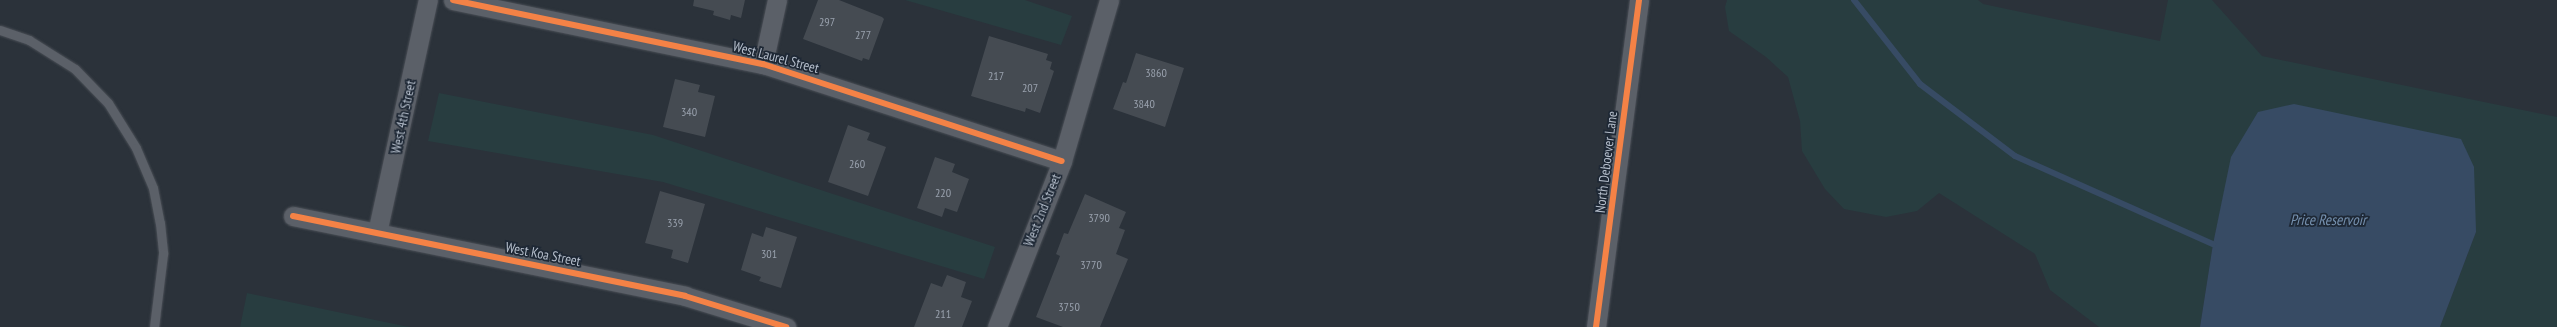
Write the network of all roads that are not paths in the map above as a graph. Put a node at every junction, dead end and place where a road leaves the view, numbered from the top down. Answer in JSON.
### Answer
{"nodes":[{"id":1,"x":428,"y":0,"type":"edge"},
{"id":2,"x":453,"y":0,"type":"edge"},
{"id":3,"x":777,"y":0,"type":"edge"},
{"id":4,"x":1109,"y":0,"type":"edge"},
{"id":5,"x":1639,"y":0,"type":"edge"},
{"id":6,"x":0,"y":30,"type":"edge"},
{"id":7,"x":763,"y":64,"type":"junction"},
{"id":8,"x":1062,"y":161,"type":"junction"},
{"id":9,"x":293,"y":216,"type":"dead end"},
{"id":10,"x":377,"y":234,"type":"junction"},
{"id":11,"x":154,"y":327,"type":"edge"},
{"id":12,"x":786,"y":327,"type":"edge"},
{"id":13,"x":997,"y":327,"type":"edge"},
{"id":14,"x":1596,"y":327,"type":"edge"}],
"edges":[{"from":1,"to":10,"type":"street","name":"West 4th Street"},
{"from":2,"to":7,"type":"street","name":"West Laurel Street"},
{"from":3,"to":7,"type":"street"},
{"from":4,"to":8,"type":"street","name":"West 2nd Street"},
{"from":5,"to":14,"type":"street","name":"North Deboever Lane"},
{"from":6,"to":11,"type":"lane"},
{"from":7,"to":8,"type":"street","name":"West Laurel Street"},
{"from":8,"to":13,"type":"street","name":"West 2nd Street"},
{"from":9,"to":10,"type":"street","name":"West Koa Street"},
{"from":10,"to":12,"type":"street","name":"West Koa Street"}]}
